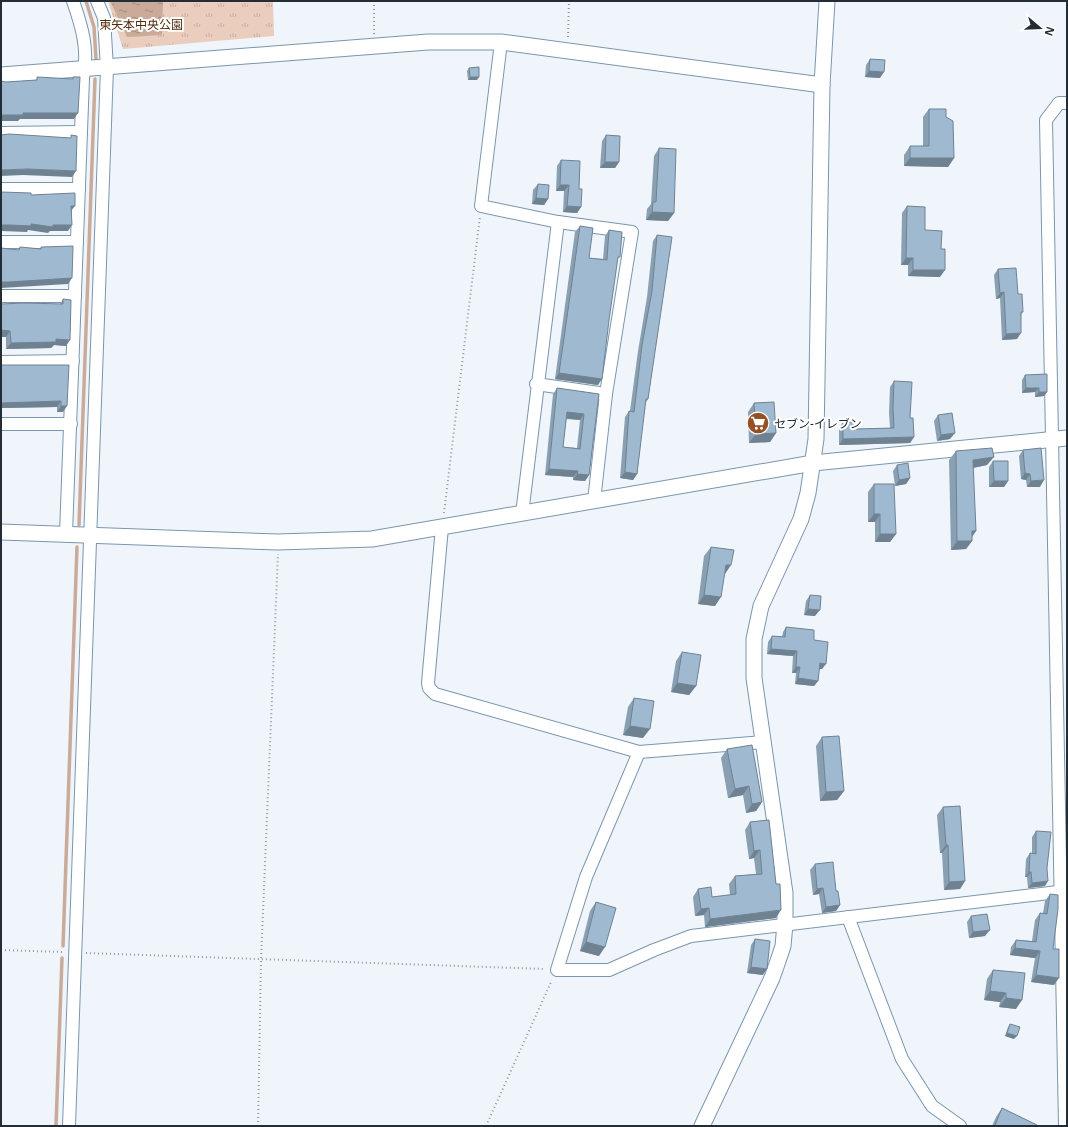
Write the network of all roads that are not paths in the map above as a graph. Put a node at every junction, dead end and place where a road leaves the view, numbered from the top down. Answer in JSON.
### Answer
{"nodes":[{"id":1,"x":72,"y":1,"type":"edge"},
{"id":2,"x":97,"y":1,"type":"edge"},
{"id":3,"x":827,"y":1,"type":"edge"},
{"id":4,"x":501,"y":42,"type":"junction"},
{"id":5,"x":107,"y":68,"type":"junction"},
{"id":6,"x":85,"y":69,"type":"junction"},
{"id":7,"x":1,"y":75,"type":"edge"},
{"id":8,"x":822,"y":85,"type":"junction"},
{"id":9,"x":1067,"y":103,"type":"edge"},
{"id":10,"x":81,"y":132,"type":"junction"},
{"id":11,"x":1,"y":133,"type":"edge"},
{"id":12,"x":1,"y":189,"type":"edge"},
{"id":13,"x":79,"y":189,"type":"junction"},
{"id":14,"x":558,"y":222,"type":"junction"},
{"id":15,"x":1,"y":242,"type":"edge"},
{"id":16,"x":77,"y":242,"type":"junction"},
{"id":17,"x":1,"y":296,"type":"edge"},
{"id":18,"x":75,"y":296,"type":"junction"},
{"id":19,"x":73,"y":361,"type":"junction"},
{"id":20,"x":1,"y":362,"type":"edge"},
{"id":21,"x":536,"y":384,"type":"junction"},
{"id":22,"x":606,"y":394,"type":"junction"},
{"id":23,"x":1,"y":424,"type":"edge"},
{"id":24,"x":71,"y":424,"type":"junction"},
{"id":25,"x":1060,"y":438,"type":"edge"},
{"id":26,"x":813,"y":463,"type":"junction"},
{"id":27,"x":594,"y":501,"type":"junction"},
{"id":28,"x":522,"y":514,"type":"junction"},
{"id":29,"x":442,"y":526,"type":"junction"},
{"id":30,"x":1,"y":532,"type":"edge"},
{"id":31,"x":66,"y":534,"type":"junction"},
{"id":32,"x":89,"y":535,"type":"junction"},
{"id":33,"x":764,"y":742,"type":"junction"},
{"id":34,"x":639,"y":752,"type":"junction"},
{"id":35,"x":1063,"y":891,"type":"edge"},
{"id":36,"x":848,"y":917,"type":"junction"},
{"id":37,"x":785,"y":924,"type":"junction"},
{"id":38,"x":69,"y":1126,"type":"edge"},
{"id":39,"x":702,"y":1126,"type":"edge"},
{"id":40,"x":960,"y":1126,"type":"edge"},
{"id":41,"x":1065,"y":1126,"type":"edge"}],
"edges":[{"from":1,"to":6,"type":"street"},
{"from":2,"to":5,"type":"street"},
{"from":3,"to":8,"type":"street"},
{"from":4,"to":5,"type":"street"},
{"from":4,"to":8,"type":"street"},
{"from":4,"to":14,"type":"street"},
{"from":5,"to":6,"type":"street"},
{"from":5,"to":32,"type":"street"},
{"from":6,"to":7,"type":"street"},
{"from":6,"to":10,"type":"street"},
{"from":8,"to":26,"type":"street"},
{"from":9,"to":25,"type":"street"},
{"from":10,"to":11,"type":"street"},
{"from":10,"to":13,"type":"street"},
{"from":12,"to":13,"type":"street"},
{"from":13,"to":16,"type":"street"},
{"from":14,"to":21,"type":"street"},
{"from":14,"to":22,"type":"street"},
{"from":15,"to":16,"type":"street"},
{"from":16,"to":18,"type":"street"},
{"from":17,"to":18,"type":"street"},
{"from":18,"to":19,"type":"street"},
{"from":19,"to":20,"type":"street"},
{"from":19,"to":24,"type":"street"},
{"from":21,"to":22,"type":"street"},
{"from":21,"to":28,"type":"street"},
{"from":22,"to":27,"type":"street"},
{"from":23,"to":24,"type":"street"},
{"from":24,"to":31,"type":"street"},
{"from":25,"to":26,"type":"street"},
{"from":25,"to":35,"type":"street"},
{"from":26,"to":27,"type":"street"},
{"from":26,"to":33,"type":"street"},
{"from":27,"to":28,"type":"street"},
{"from":28,"to":29,"type":"street"},
{"from":29,"to":32,"type":"street"},
{"from":29,"to":34,"type":"street"},
{"from":30,"to":31,"type":"street"},
{"from":31,"to":32,"type":"street"},
{"from":32,"to":38,"type":"street"},
{"from":33,"to":34,"type":"street"},
{"from":33,"to":37,"type":"street"},
{"from":34,"to":37,"type":"street"},
{"from":35,"to":36,"type":"street"},
{"from":35,"to":41,"type":"street"},
{"from":36,"to":37,"type":"street"},
{"from":36,"to":40,"type":"street"},
{"from":37,"to":39,"type":"street"}]}
